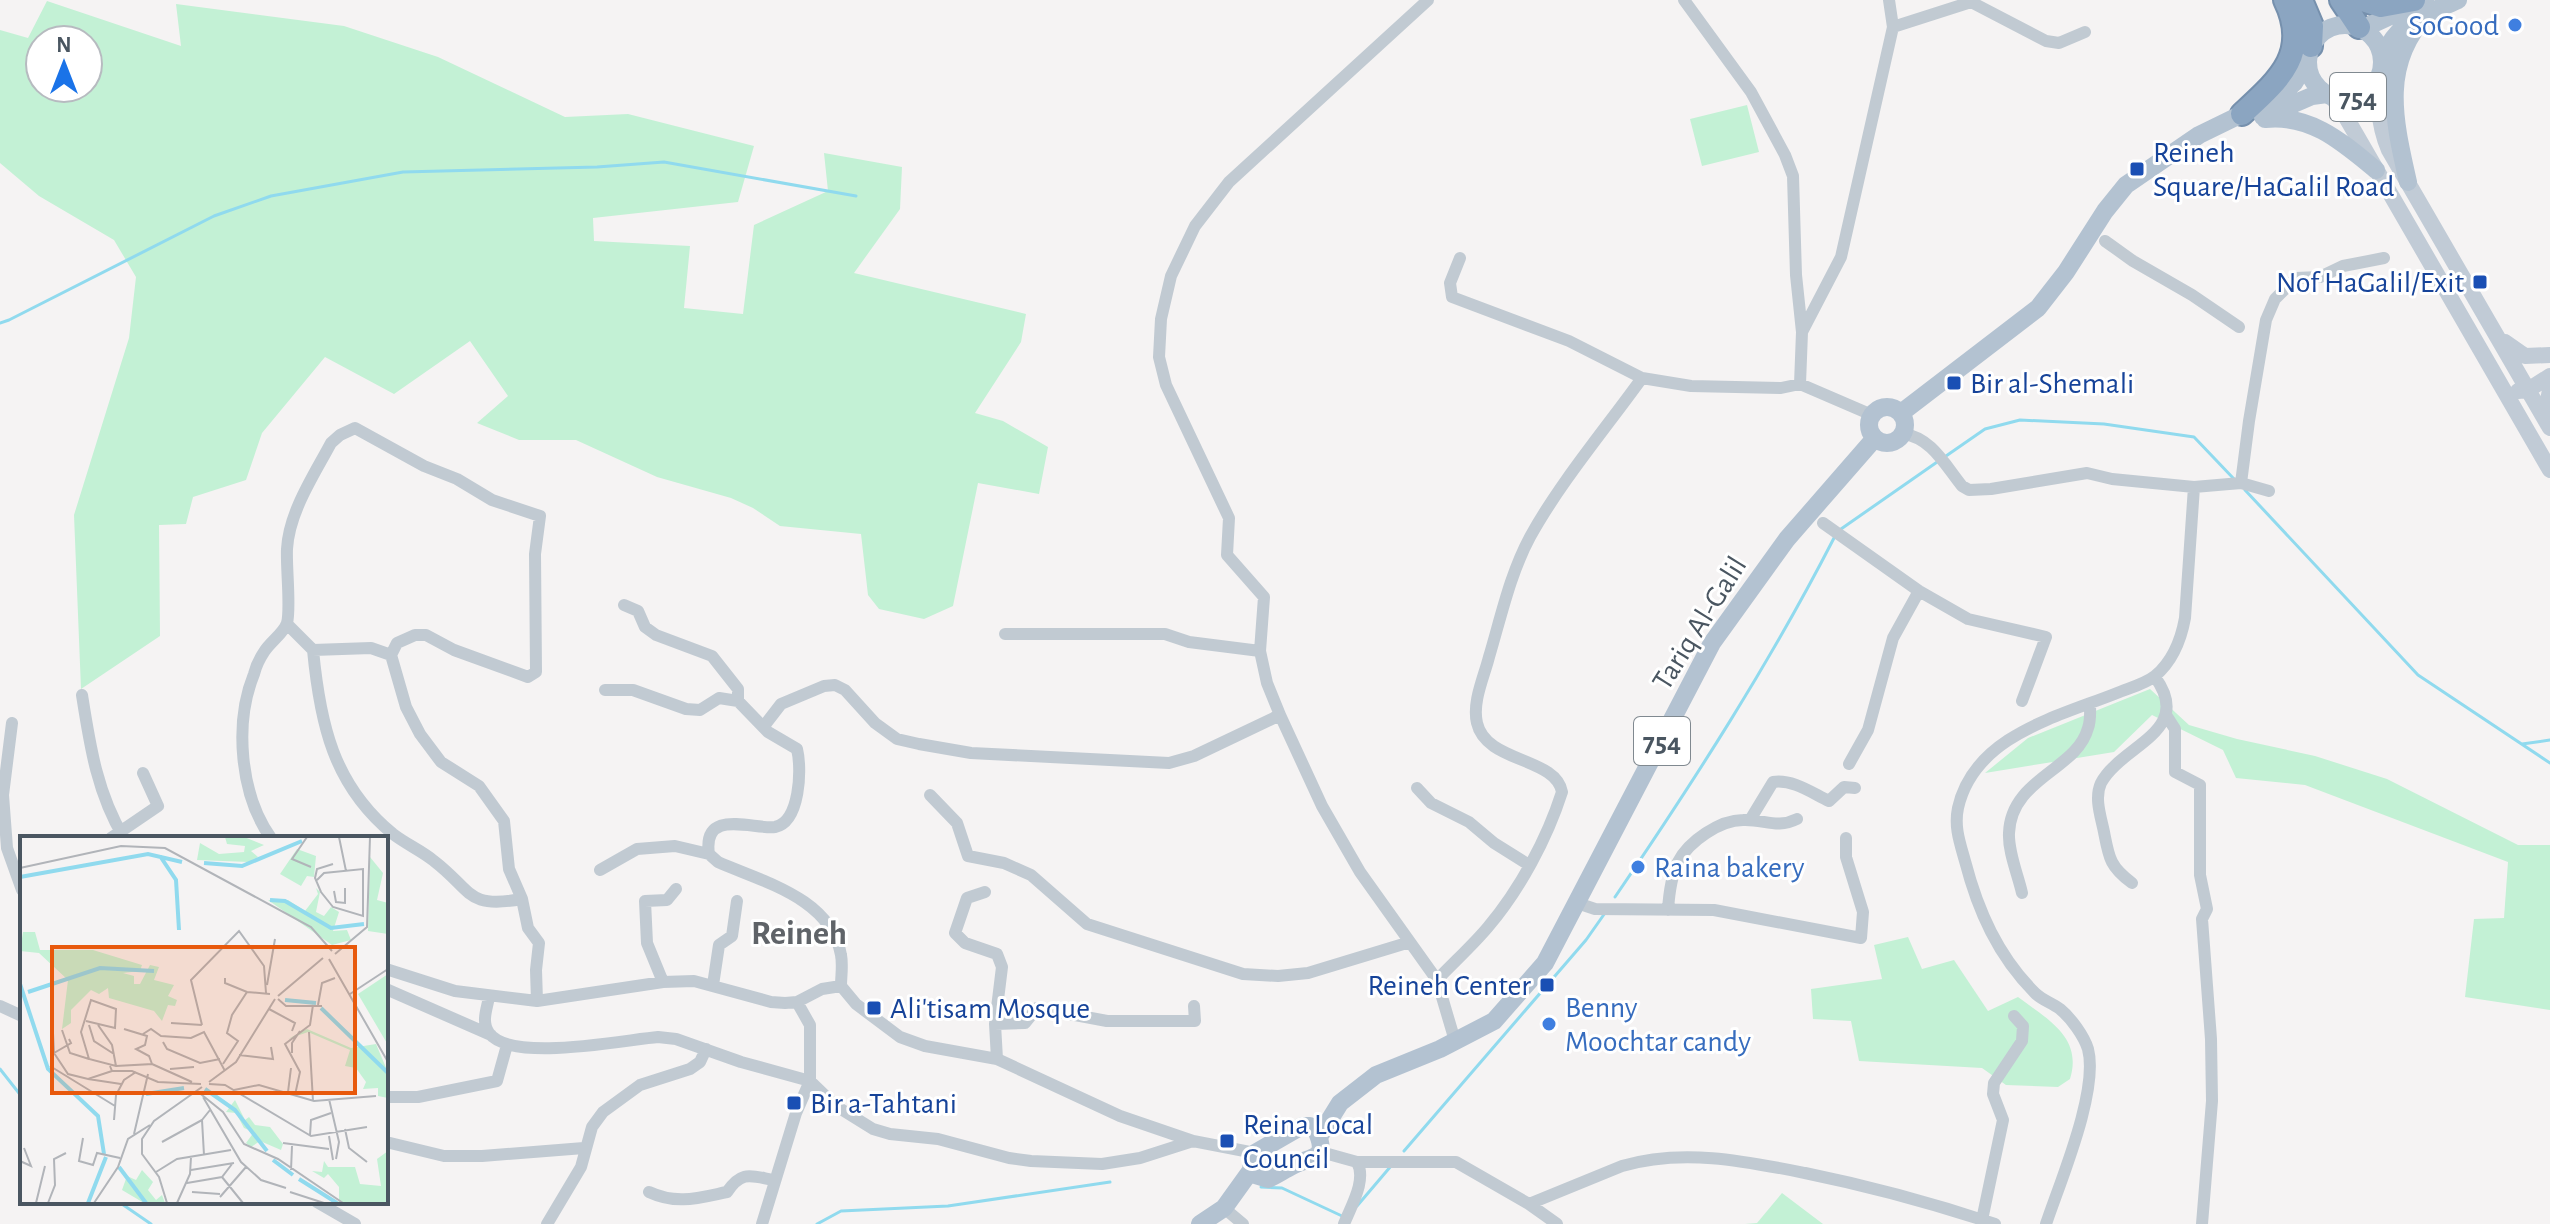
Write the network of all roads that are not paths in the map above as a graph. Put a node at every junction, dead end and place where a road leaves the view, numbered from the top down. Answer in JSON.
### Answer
{"nodes":[{"id":1,"x":1428,"y":0,"type":"edge"},
{"id":2,"x":1684,"y":0,"type":"edge"},
{"id":3,"x":1889,"y":0,"type":"edge"},
{"id":4,"x":2285,"y":0,"type":"edge"},
{"id":5,"x":2301,"y":0,"type":"edge"},
{"id":6,"x":2341,"y":0,"type":"edge"},
{"id":7,"x":2363,"y":0,"type":"edge"},
{"id":8,"x":2458,"y":0,"type":"edge"},
{"id":9,"x":2422,"y":4,"type":"edge"},
{"id":10,"x":1893,"y":27,"type":"junction"},
{"id":11,"x":2360,"y":28,"type":"junction"},
{"id":12,"x":2085,"y":32,"type":"dead end"},
{"id":13,"x":2310,"y":53,"type":"junction"},
{"id":14,"x":2382,"y":64,"type":"junction"},
{"id":15,"x":2330,"y":96,"type":"junction"},
{"id":16,"x":2248,"y":117,"type":"junction"},
{"id":17,"x":2376,"y":170,"type":"junction"},
{"id":18,"x":2408,"y":182,"type":"junction"},
{"id":19,"x":2105,"y":241,"type":"dead end"},
{"id":20,"x":1460,"y":258,"type":"dead end"},
{"id":21,"x":2384,"y":258,"type":"dead end"},
{"id":22,"x":2239,"y":327,"type":"dead end"},
{"id":23,"x":1802,"y":332,"type":"junction"},
{"id":24,"x":2495,"y":333,"type":"junction"},
{"id":25,"x":2550,"y":355,"type":"edge"},
{"id":26,"x":2550,"y":376,"type":"edge"},
{"id":27,"x":1642,"y":378,"type":"junction"},
{"id":28,"x":2524,"y":382,"type":"junction"},
{"id":29,"x":1800,"y":384,"type":"junction"},
{"id":30,"x":2550,"y":390,"type":"edge"},
{"id":31,"x":2505,"y":393,"type":"junction"},
{"id":32,"x":1901,"y":413,"type":"junction"},
{"id":33,"x":1872,"y":415,"type":"junction"},
{"id":34,"x":2550,"y":425,"type":"edge"},
{"id":35,"x":1903,"y":434,"type":"junction"},
{"id":36,"x":1875,"y":438,"type":"junction"},
{"id":37,"x":2550,"y":470,"type":"edge"},
{"id":38,"x":2241,"y":483,"type":"junction"},
{"id":39,"x":2194,"y":487,"type":"junction"},
{"id":40,"x":2269,"y":491,"type":"dead end"},
{"id":41,"x":1823,"y":523,"type":"dead end"},
{"id":42,"x":1919,"y":591,"type":"junction"},
{"id":43,"x":624,"y":605,"type":"dead end"},
{"id":44,"x":287,"y":624,"type":"junction"},
{"id":45,"x":1005,"y":634,"type":"dead end"},
{"id":46,"x":313,"y":650,"type":"junction"},
{"id":47,"x":1260,"y":651,"type":"junction"},
{"id":48,"x":391,"y":655,"type":"junction"},
{"id":49,"x":2155,"y":677,"type":"junction"},
{"id":50,"x":605,"y":690,"type":"dead end"},
{"id":51,"x":82,"y":695,"type":"dead end"},
{"id":52,"x":738,"y":701,"type":"junction"},
{"id":53,"x":2022,"y":701,"type":"dead end"},
{"id":54,"x":2090,"y":704,"type":"junction"},
{"id":55,"x":1280,"y":715,"type":"junction"},
{"id":56,"x":2166,"y":715,"type":"junction"},
{"id":57,"x":12,"y":723,"type":"dead end"},
{"id":58,"x":764,"y":726,"type":"junction"},
{"id":59,"x":1849,"y":764,"type":"dead end"},
{"id":60,"x":143,"y":773,"type":"dead end"},
{"id":61,"x":1417,"y":788,"type":"dead end"},
{"id":62,"x":1855,"y":788,"type":"dead end"},
{"id":63,"x":930,"y":795,"type":"dead end"},
{"id":64,"x":1797,"y":819,"type":"dead end"},
{"id":65,"x":1750,"y":820,"type":"junction"},
{"id":66,"x":119,"y":836,"type":"edge"},
{"id":67,"x":270,"y":836,"type":"edge"},
{"id":68,"x":1846,"y":838,"type":"dead end"},
{"id":69,"x":709,"y":854,"type":"junction"},
{"id":70,"x":1529,"y":865,"type":"junction"},
{"id":71,"x":600,"y":870,"type":"dead end"},
{"id":72,"x":2132,"y":883,"type":"dead end"},
{"id":73,"x":20,"y":884,"type":"edge"},
{"id":74,"x":676,"y":889,"type":"dead end"},
{"id":75,"x":985,"y":892,"type":"dead end"},
{"id":76,"x":2022,"y":893,"type":"dead end"},
{"id":77,"x":522,"y":899,"type":"junction"},
{"id":78,"x":737,"y":901,"type":"dead end"},
{"id":79,"x":1577,"y":903,"type":"junction"},
{"id":80,"x":1668,"y":910,"type":"junction"},
{"id":81,"x":1410,"y":942,"type":"junction"},
{"id":82,"x":388,"y":970,"type":"edge"},
{"id":83,"x":1437,"y":980,"type":"junction"},
{"id":84,"x":663,"y":982,"type":"junction"},
{"id":85,"x":713,"y":985,"type":"junction"},
{"id":86,"x":841,"y":986,"type":"junction"},
{"id":87,"x":388,"y":990,"type":"edge"},
{"id":88,"x":489,"y":997,"type":"junction"},
{"id":89,"x":537,"y":1001,"type":"junction"},
{"id":90,"x":797,"y":1002,"type":"junction"},
{"id":91,"x":0,"y":1006,"type":"edge"},
{"id":92,"x":1194,"y":1006,"type":"dead end"},
{"id":93,"x":20,"y":1015,"type":"edge"},
{"id":94,"x":2014,"y":1016,"type":"dead end"},
{"id":95,"x":995,"y":1024,"type":"junction"},
{"id":96,"x":491,"y":1035,"type":"junction"},
{"id":97,"x":1455,"y":1041,"type":"junction"},
{"id":98,"x":507,"y":1045,"type":"junction"},
{"id":99,"x":706,"y":1049,"type":"junction"},
{"id":100,"x":997,"y":1059,"type":"junction"},
{"id":101,"x":810,"y":1081,"type":"junction"},
{"id":102,"x":388,"y":1097,"type":"edge"},
{"id":103,"x":1317,"y":1138,"type":"junction"},
{"id":104,"x":1193,"y":1141,"type":"junction"},
{"id":105,"x":388,"y":1142,"type":"edge"},
{"id":106,"x":584,"y":1148,"type":"junction"},
{"id":107,"x":1357,"y":1162,"type":"junction"},
{"id":108,"x":1257,"y":1167,"type":"junction"},
{"id":109,"x":774,"y":1180,"type":"junction"},
{"id":110,"x":649,"y":1192,"type":"dead end"},
{"id":111,"x":320,"y":1204,"type":"edge"},
{"id":112,"x":1228,"y":1204,"type":"junction"},
{"id":113,"x":1529,"y":1204,"type":"junction"},
{"id":114,"x":1988,"y":1222,"type":"edge"},
{"id":115,"x":355,"y":1224,"type":"edge"},
{"id":116,"x":547,"y":1224,"type":"edge"},
{"id":117,"x":762,"y":1224,"type":"edge"},
{"id":118,"x":1200,"y":1224,"type":"edge"},
{"id":119,"x":1243,"y":1224,"type":"edge"},
{"id":120,"x":1344,"y":1224,"type":"edge"},
{"id":121,"x":1557,"y":1224,"type":"edge"},
{"id":122,"x":2046,"y":1224,"type":"edge"},
{"id":123,"x":2202,"y":1224,"type":"edge"}],
"edges":[{"from":1,"to":47,"type":"street"},
{"from":2,"to":23,"type":"street"},
{"from":3,"to":10,"type":"street"},
{"from":4,"to":16,"type":"highway"},
{"from":5,"to":13,"type":"highway"},
{"from":6,"to":11,"type":"highway"},
{"from":7,"to":9,"type":"highway"},
{"from":8,"to":9,"type":"main road","number":"754"},
{"from":9,"to":11,"type":"main road","number":"754"},
{"from":9,"to":14,"type":"main road","number":"754"},
{"from":9,"to":18,"type":"main road"},
{"from":10,"to":12,"type":"street"},
{"from":10,"to":23,"type":"street"},
{"from":11,"to":13,"type":"main road","number":"754"},
{"from":11,"to":14,"type":"main road","number":"754"},
{"from":13,"to":15,"type":"main road","number":"754"},
{"from":13,"to":16,"type":"main road","number":"754"},
{"from":14,"to":15,"type":"main road","number":"754"},
{"from":14,"to":18,"type":"main road"},
{"from":15,"to":16,"type":"main road","number":"754"},
{"from":15,"to":17,"type":"main road"},
{"from":16,"to":17,"type":"main road"},
{"from":16,"to":32,"type":"main road","number":"754"},
{"from":17,"to":31,"type":"main road"},
{"from":18,"to":24,"type":"main road"},
{"from":19,"to":22,"type":"street"},
{"from":20,"to":27,"type":"street"},
{"from":21,"to":38,"type":"street"},
{"from":23,"to":29,"type":"street"},
{"from":24,"to":25,"type":"main road"},
{"from":24,"to":28,"type":"main road"},
{"from":25,"to":28,"type":"main road"},
{"from":26,"to":28,"type":"main road"},
{"from":27,"to":29,"type":"street"},
{"from":27,"to":70,"type":"street"},
{"from":28,"to":31,"type":"main road"},
{"from":28,"to":34,"type":"main road"},
{"from":29,"to":33,"type":"street"},
{"from":30,"to":34,"type":"main road"},
{"from":31,"to":37,"type":"main road"},
{"from":32,"to":33,"type":"main road"},
{"from":32,"to":35,"type":"main road"},
{"from":33,"to":36,"type":"main road"},
{"from":35,"to":36,"type":"main road"},
{"from":35,"to":39,"type":"street"},
{"from":36,"to":79,"type":"main road","name":"Tariq Al-Galil","number":"754"},
{"from":38,"to":39,"type":"street"},
{"from":38,"to":40,"type":"street"},
{"from":39,"to":49,"type":"street"},
{"from":41,"to":42,"type":"street"},
{"from":42,"to":53,"type":"street"},
{"from":42,"to":59,"type":"street"},
{"from":43,"to":52,"type":"street"},
{"from":44,"to":46,"type":"street"},
{"from":44,"to":48,"type":"street"},
{"from":44,"to":67,"type":"street"},
{"from":45,"to":47,"type":"street"},
{"from":46,"to":48,"type":"street"},
{"from":46,"to":77,"type":"street"},
{"from":47,"to":55,"type":"street"},
{"from":48,"to":77,"type":"street"},
{"from":49,"to":54,"type":"street"},
{"from":49,"to":56,"type":"street"},
{"from":50,"to":52,"type":"street"},
{"from":51,"to":66,"type":"street"},
{"from":52,"to":58,"type":"street"},
{"from":54,"to":76,"type":"street"},
{"from":54,"to":122,"type":"street"},
{"from":55,"to":58,"type":"street"},
{"from":55,"to":81,"type":"street"},
{"from":56,"to":72,"type":"street"},
{"from":56,"to":123,"type":"street"},
{"from":57,"to":73,"type":"street"},
{"from":58,"to":69,"type":"street"},
{"from":60,"to":66,"type":"street"},
{"from":61,"to":70,"type":"street"},
{"from":62,"to":65,"type":"street"},
{"from":63,"to":81,"type":"street"},
{"from":64,"to":65,"type":"street"},
{"from":65,"to":80,"type":"street"},
{"from":68,"to":80,"type":"street"},
{"from":69,"to":71,"type":"street"},
{"from":69,"to":86,"type":"street"},
{"from":70,"to":83,"type":"street"},
{"from":74,"to":84,"type":"street"},
{"from":75,"to":95,"type":"street"},
{"from":77,"to":89,"type":"street"},
{"from":78,"to":85,"type":"street"},
{"from":79,"to":80,"type":"street"},
{"from":79,"to":97,"type":"main road","name":"Tariq Al-Galil","number":"754"},
{"from":81,"to":83,"type":"street"},
{"from":82,"to":88,"type":"street"},
{"from":83,"to":97,"type":"street"},
{"from":84,"to":85,"type":"street"},
{"from":84,"to":89,"type":"street"},
{"from":85,"to":90,"type":"street"},
{"from":86,"to":90,"type":"street"},
{"from":86,"to":100,"type":"street"},
{"from":87,"to":96,"type":"street"},
{"from":88,"to":89,"type":"street"},
{"from":88,"to":96,"type":"street"},
{"from":90,"to":101,"type":"street"},
{"from":91,"to":93,"type":"street"},
{"from":92,"to":95,"type":"street"},
{"from":94,"to":114,"type":"street"},
{"from":95,"to":100,"type":"street"},
{"from":96,"to":98,"type":"street"},
{"from":97,"to":103,"type":"main road","name":"Tariq Al-Galil","number":"754"},
{"from":98,"to":99,"type":"street"},
{"from":98,"to":102,"type":"street"},
{"from":99,"to":101,"type":"street"},
{"from":99,"to":106,"type":"street"},
{"from":100,"to":104,"type":"street"},
{"from":101,"to":104,"type":"street"},
{"from":101,"to":109,"type":"street"},
{"from":103,"to":107,"type":"street"},
{"from":103,"to":108,"type":"main road"},
{"from":103,"to":108,"type":"main road"},
{"from":104,"to":108,"type":"street"},
{"from":105,"to":106,"type":"street"},
{"from":106,"to":116,"type":"street"},
{"from":107,"to":113,"type":"street"},
{"from":107,"to":120,"type":"street"},
{"from":108,"to":112,"type":"main road"},
{"from":109,"to":110,"type":"street"},
{"from":109,"to":117,"type":"street"},
{"from":111,"to":115,"type":"street"},
{"from":112,"to":118,"type":"main road"},
{"from":112,"to":119,"type":"street"},
{"from":113,"to":114,"type":"street"},
{"from":113,"to":121,"type":"street"}]}
